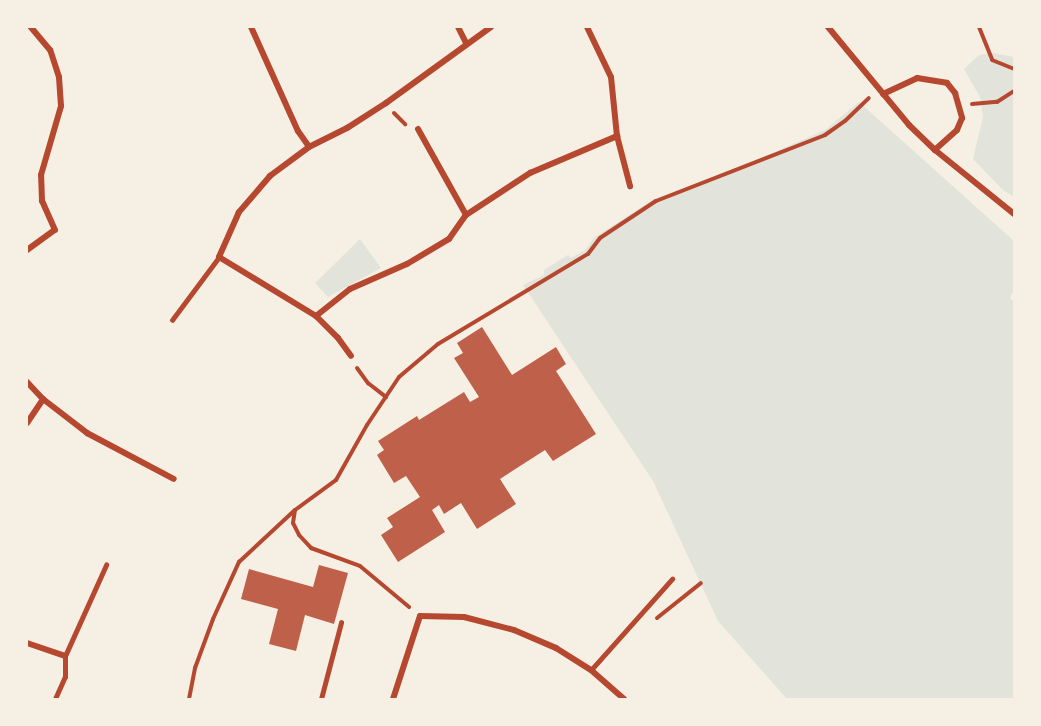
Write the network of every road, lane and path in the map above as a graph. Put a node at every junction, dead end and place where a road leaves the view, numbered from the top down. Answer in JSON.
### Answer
{"nodes":[{"id":1,"x":31,"y":27,"type":"edge"},
{"id":2,"x":251,"y":27,"type":"edge"},
{"id":3,"x":458,"y":27,"type":"edge"},
{"id":4,"x":491,"y":27,"type":"edge"},
{"id":5,"x":587,"y":27,"type":"edge"},
{"id":6,"x":828,"y":27,"type":"edge"},
{"id":7,"x":979,"y":27,"type":"edge"},
{"id":8,"x":466,"y":43,"type":"junction"},
{"id":9,"x":1014,"y":69,"type":"edge"},
{"id":10,"x":1014,"y":91,"type":"edge"},
{"id":11,"x":881,"y":92,"type":"junction"},
{"id":12,"x":386,"y":103,"type":"junction"},
{"id":13,"x":959,"y":106,"type":"junction"},
{"id":14,"x":418,"y":129,"type":"joint"},
{"id":15,"x":617,"y":136,"type":"junction"},
{"id":16,"x":309,"y":147,"type":"junction"},
{"id":17,"x":935,"y":150,"type":"junction"},
{"id":18,"x":630,"y":186,"type":"dead end"},
{"id":19,"x":1014,"y":214,"type":"edge"},
{"id":20,"x":466,"y":215,"type":"junction"},
{"id":21,"x":27,"y":250,"type":"edge"},
{"id":22,"x":219,"y":257,"type":"junction"},
{"id":23,"x":316,"y":316,"type":"junction"},
{"id":24,"x":172,"y":320,"type":"dead end"},
{"id":25,"x":351,"y":356,"type":"joint"},
{"id":26,"x":27,"y":382,"type":"edge"},
{"id":27,"x":386,"y":397,"type":"junction"},
{"id":28,"x":43,"y":399,"type":"junction"},
{"id":29,"x":27,"y":423,"type":"edge"},
{"id":30,"x":174,"y":479,"type":"dead end"},
{"id":31,"x":295,"y":510,"type":"junction"},
{"id":32,"x":106,"y":565,"type":"dead end"},
{"id":33,"x":672,"y":579,"type":"dead end"},
{"id":34,"x":701,"y":583,"type":"dead end"},
{"id":35,"x":420,"y":616,"type":"junction"},
{"id":36,"x":656,"y":619,"type":"dead end"},
{"id":37,"x":341,"y":623,"type":"dead end"},
{"id":38,"x":27,"y":643,"type":"edge"},
{"id":39,"x":65,"y":656,"type":"junction"},
{"id":40,"x":591,"y":670,"type":"junction"},
{"id":41,"x":55,"y":699,"type":"edge"},
{"id":42,"x":189,"y":699,"type":"edge"},
{"id":43,"x":321,"y":699,"type":"edge"},
{"id":44,"x":393,"y":699,"type":"edge"},
{"id":45,"x":624,"y":699,"type":"edge"}],
"edges":[{"from":1,"to":21,"type":"street"},
{"from":2,"to":16,"type":"street"},
{"from":3,"to":8,"type":"street"},
{"from":4,"to":8,"type":"street"},
{"from":5,"to":15,"type":"street"},
{"from":6,"to":11,"type":"street"},
{"from":7,"to":9,"type":"path"},
{"from":8,"to":12,"type":"street"},
{"from":10,"to":13,"type":"path"},
{"from":11,"to":13,"type":"street"},
{"from":11,"to":17,"type":"street"},
{"from":11,"to":27,"type":"path"},
{"from":12,"to":14,"type":"path"},
{"from":12,"to":16,"type":"street"},
{"from":13,"to":17,"type":"street"},
{"from":14,"to":20,"type":"street"},
{"from":15,"to":18,"type":"street"},
{"from":15,"to":20,"type":"street"},
{"from":16,"to":22,"type":"street"},
{"from":17,"to":19,"type":"street"},
{"from":20,"to":23,"type":"street"},
{"from":22,"to":23,"type":"street"},
{"from":22,"to":24,"type":"lane"},
{"from":23,"to":25,"type":"street"},
{"from":25,"to":27,"type":"path"},
{"from":26,"to":28,"type":"street"},
{"from":27,"to":31,"type":"path"},
{"from":28,"to":29,"type":"street"},
{"from":28,"to":30,"type":"street"},
{"from":31,"to":35,"type":"path"},
{"from":31,"to":42,"type":"path"},
{"from":32,"to":39,"type":"lane"},
{"from":33,"to":40,"type":"lane"},
{"from":34,"to":36,"type":"path"},
{"from":35,"to":40,"type":"street"},
{"from":35,"to":44,"type":"street"},
{"from":37,"to":43,"type":"lane"},
{"from":38,"to":39,"type":"street"},
{"from":39,"to":41,"type":"lane"},
{"from":40,"to":45,"type":"street"}]}
